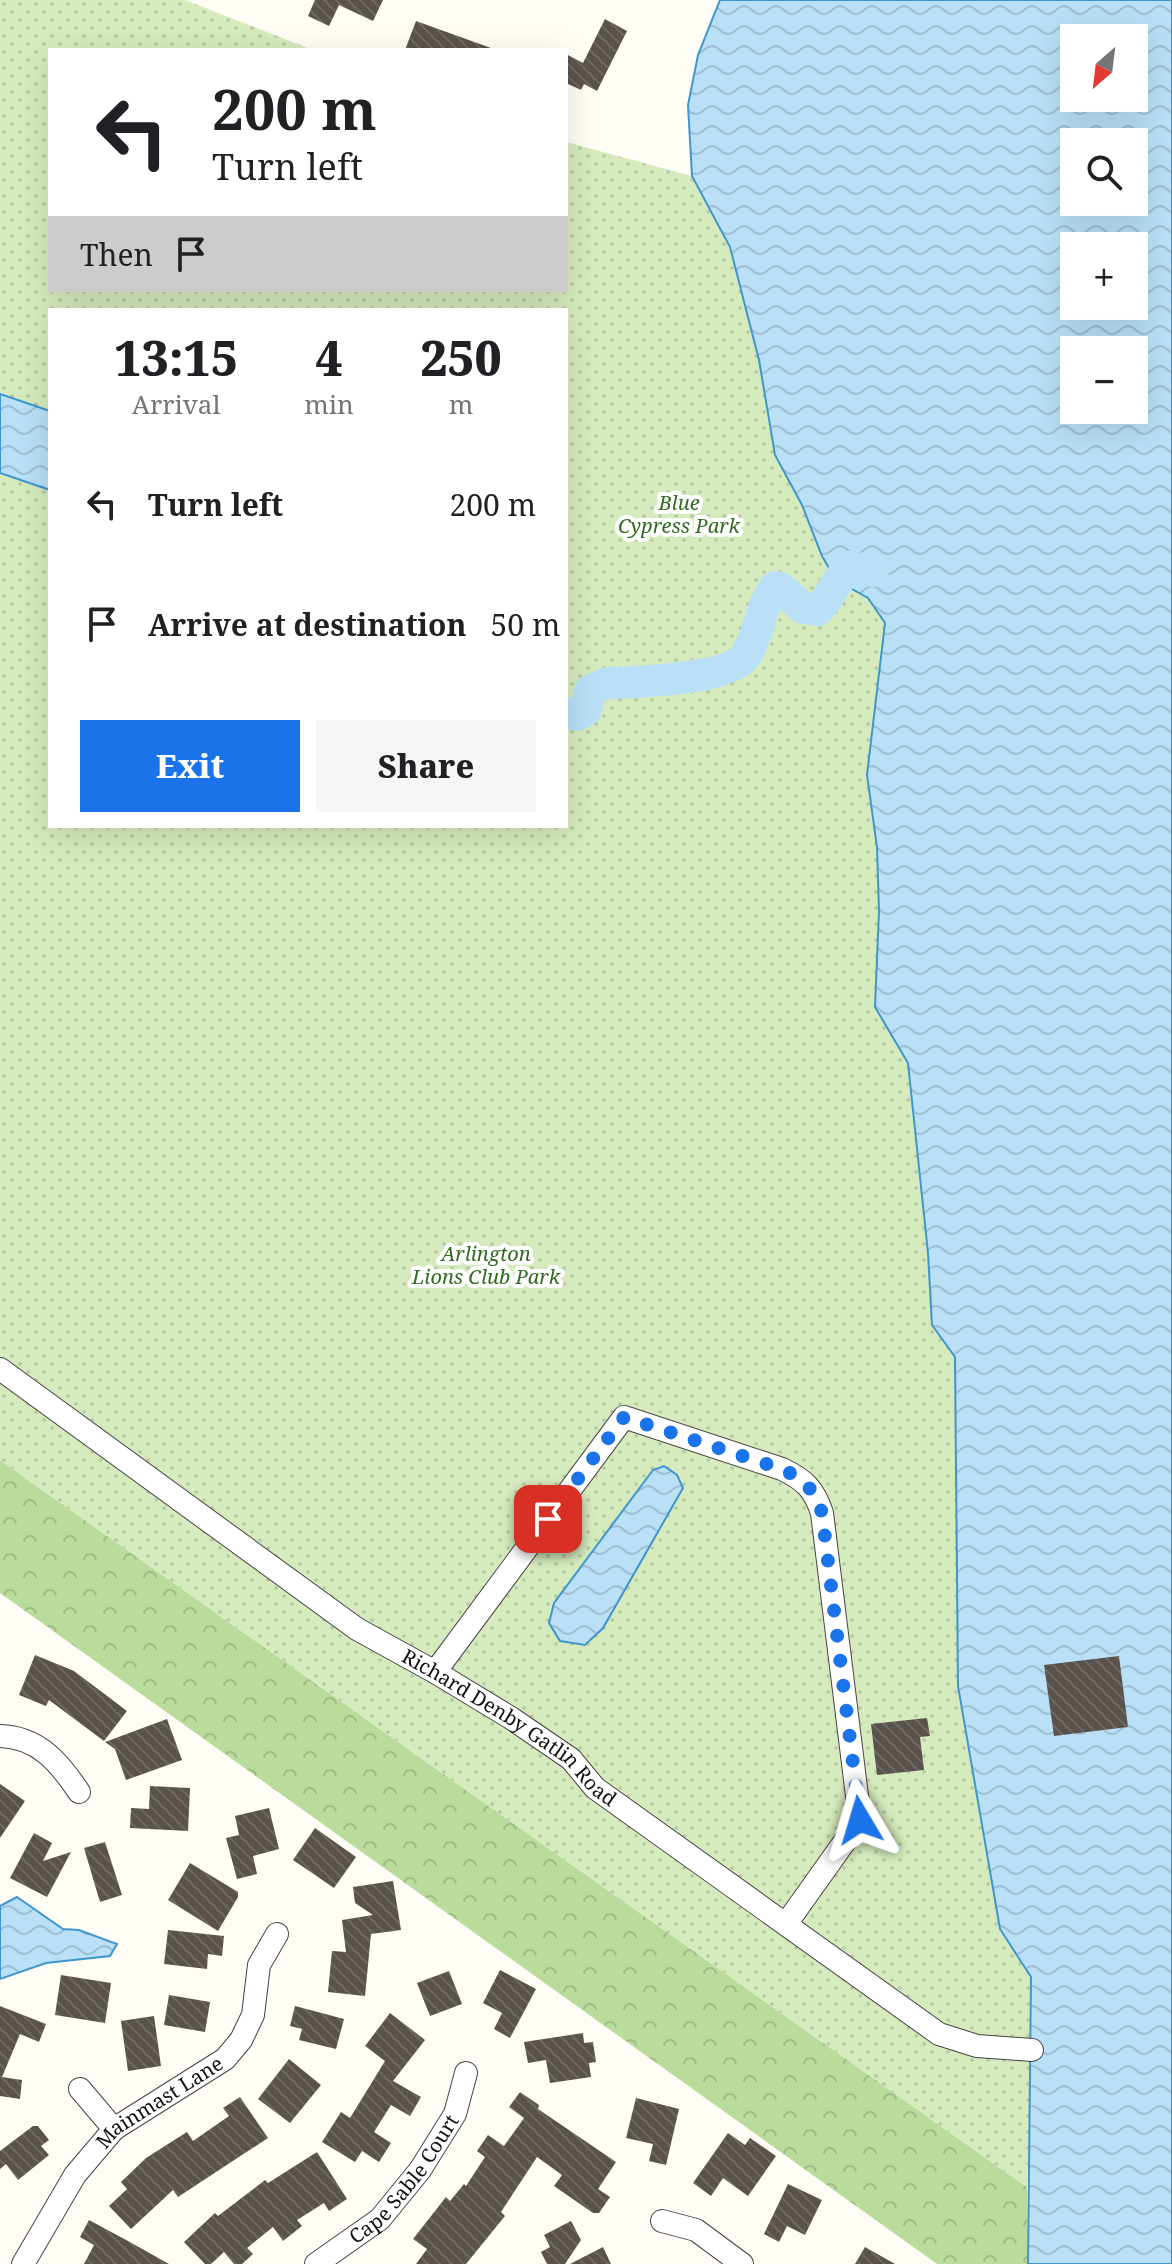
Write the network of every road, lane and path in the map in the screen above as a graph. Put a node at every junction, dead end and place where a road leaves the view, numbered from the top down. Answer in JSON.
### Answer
{"nodes":[{"id":1,"x":0,"y":1369,"type":"edge"},
{"id":2,"x":435,"y":1672,"type":"junction"},
{"id":3,"x":0,"y":1736,"type":"edge"},
{"id":4,"x":79,"y":1792,"type":"dead end"},
{"id":5,"x":786,"y":1924,"type":"junction"},
{"id":6,"x":277,"y":1934,"type":"dead end"},
{"id":7,"x":1032,"y":2050,"type":"dead end"},
{"id":8,"x":466,"y":2073,"type":"dead end"},
{"id":9,"x":80,"y":2089,"type":"dead end"},
{"id":10,"x":114,"y":2129,"type":"junction"},
{"id":11,"x":662,"y":2221,"type":"dead end"},
{"id":12,"x":23,"y":2264,"type":"edge"},
{"id":13,"x":316,"y":2264,"type":"edge"},
{"id":14,"x":742,"y":2264,"type":"edge"}],
"edges":[{"from":1,"to":2,"type":"street","name":"Richard Denby Gatlin Road"},
{"from":2,"to":5,"type":"street","name":"Richard Denby Gatlin Road"},
{"from":2,"to":5,"type":"street"},
{"from":3,"to":4,"type":"street"},
{"from":5,"to":7,"type":"street","name":"Richard Denby Gatlin Road"},
{"from":6,"to":10,"type":"street","name":"Mainmast Lane"},
{"from":8,"to":13,"type":"street","name":"Cape Sable Court"},
{"from":9,"to":10,"type":"street"},
{"from":10,"to":12,"type":"street","name":"Mainmast Lane"},
{"from":11,"to":14,"type":"street"}]}
